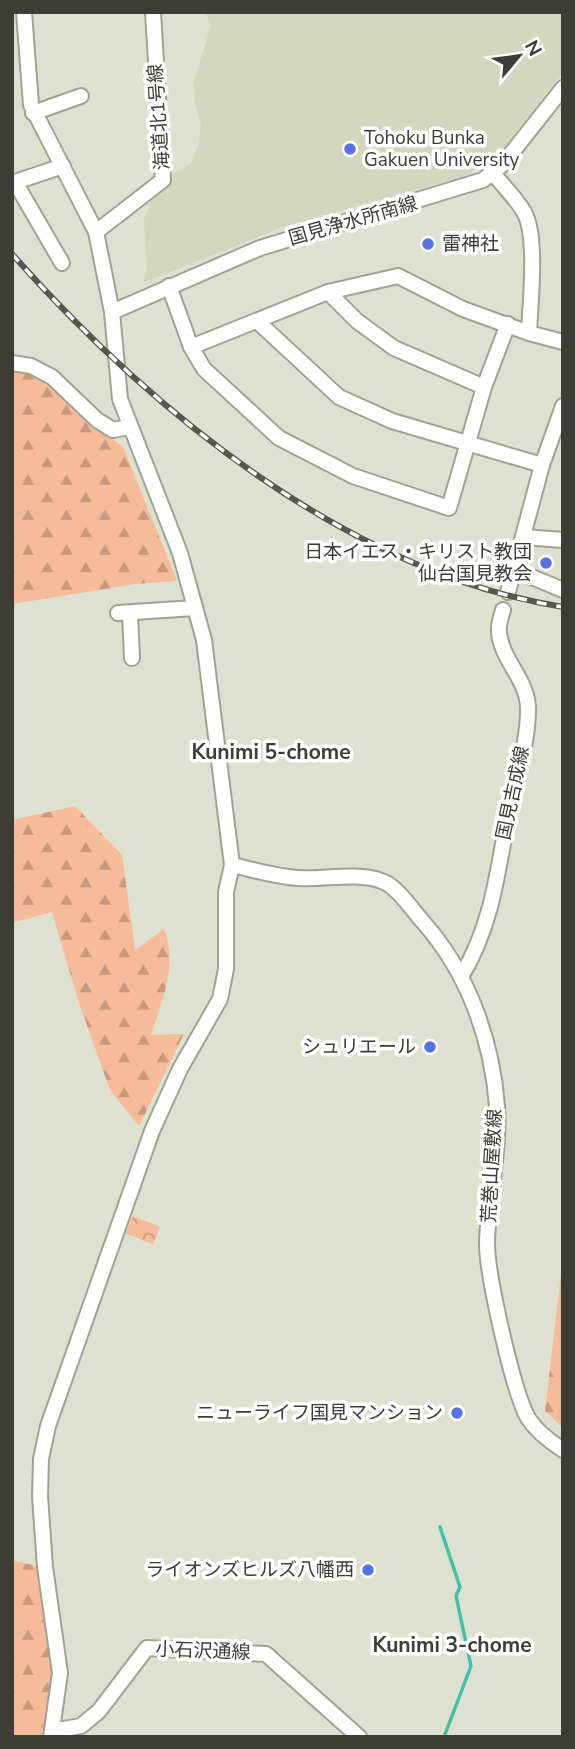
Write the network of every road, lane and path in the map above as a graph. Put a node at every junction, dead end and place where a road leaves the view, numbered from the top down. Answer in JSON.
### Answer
{"nodes":[{"id":1,"x":23,"y":12,"type":"edge"},
{"id":2,"x":153,"y":12,"type":"edge"},
{"id":3,"x":19,"y":52,"type":"edge"},
{"id":4,"x":563,"y":89,"type":"edge"},
{"id":5,"x":81,"y":96,"type":"dead end"},
{"id":6,"x":33,"y":113,"type":"junction"},
{"id":7,"x":63,"y":166,"type":"junction"},
{"id":8,"x":492,"y":173,"type":"junction"},
{"id":9,"x":96,"y":232,"type":"junction"},
{"id":10,"x":62,"y":263,"type":"dead end"},
{"id":11,"x":169,"y":286,"type":"junction"},
{"id":12,"x":328,"y":292,"type":"junction"},
{"id":13,"x":112,"y":312,"type":"junction"},
{"id":14,"x":258,"y":322,"type":"junction"},
{"id":15,"x":508,"y":324,"type":"junction"},
{"id":16,"x":529,"y":333,"type":"junction"},
{"id":17,"x":563,"y":342,"type":"edge"},
{"id":18,"x":191,"y":347,"type":"junction"},
{"id":19,"x":12,"y":363,"type":"edge"},
{"id":20,"x":484,"y":387,"type":"junction"},
{"id":21,"x":563,"y":407,"type":"edge"},
{"id":22,"x":130,"y":427,"type":"junction"},
{"id":23,"x":468,"y":444,"type":"junction"},
{"id":24,"x":542,"y":465,"type":"junction"},
{"id":25,"x":524,"y":537,"type":"junction"},
{"id":26,"x":563,"y":540,"type":"edge"},
{"id":27,"x":515,"y":570,"type":"junction"},
{"id":28,"x":563,"y":590,"type":"edge"},
{"id":29,"x":508,"y":592,"type":"dead end"},
{"id":30,"x":195,"y":608,"type":"junction"},
{"id":31,"x":503,"y":610,"type":"dead end"},
{"id":32,"x":132,"y":658,"type":"dead end"},
{"id":33,"x":232,"y":865,"type":"junction"},
{"id":34,"x":463,"y":975,"type":"junction"},
{"id":35,"x":563,"y":1450,"type":"edge"},
{"id":36,"x":51,"y":1734,"type":"edge"},
{"id":37,"x":359,"y":1737,"type":"edge"}],
"edges":[{"from":1,"to":3,"type":"street"},
{"from":2,"to":9,"type":"street","name":"海道北1号線"},
{"from":3,"to":6,"type":"street"},
{"from":4,"to":8,"type":"street","name":"国見浄水所南線"},
{"from":5,"to":6,"type":"street"},
{"from":6,"to":7,"type":"street"},
{"from":7,"to":9,"type":"street"},
{"from":7,"to":10,"type":"street"},
{"from":8,"to":11,"type":"street","name":"国見浄水所南線"},
{"from":8,"to":16,"type":"street"},
{"from":9,"to":13,"type":"street"},
{"from":11,"to":13,"type":"street","name":"国見浄水所南線"},
{"from":11,"to":18,"type":"street"},
{"from":12,"to":14,"type":"street"},
{"from":12,"to":15,"type":"street"},
{"from":12,"to":20,"type":"street"},
{"from":13,"to":22,"type":"street"},
{"from":14,"to":18,"type":"street"},
{"from":14,"to":23,"type":"street"},
{"from":15,"to":16,"type":"street"},
{"from":15,"to":20,"type":"street"},
{"from":16,"to":17,"type":"street"},
{"from":18,"to":23,"type":"street"},
{"from":19,"to":22,"type":"street"},
{"from":20,"to":23,"type":"street"},
{"from":21,"to":24,"type":"street"},
{"from":22,"to":30,"type":"street"},
{"from":23,"to":24,"type":"street"},
{"from":24,"to":25,"type":"street"},
{"from":25,"to":26,"type":"street"},
{"from":25,"to":27,"type":"street"},
{"from":27,"to":28,"type":"street"},
{"from":27,"to":29,"type":"street"},
{"from":30,"to":32,"type":"street"},
{"from":30,"to":33,"type":"street"},
{"from":31,"to":34,"type":"street","name":"国見吉成線"},
{"from":33,"to":34,"type":"street","name":"荒巻山屋敷線"},
{"from":33,"to":36,"type":"street"},
{"from":34,"to":35,"type":"street","name":"荒巻山屋敷線"},
{"from":36,"to":37,"type":"street","name":"小石沢通線"}]}
